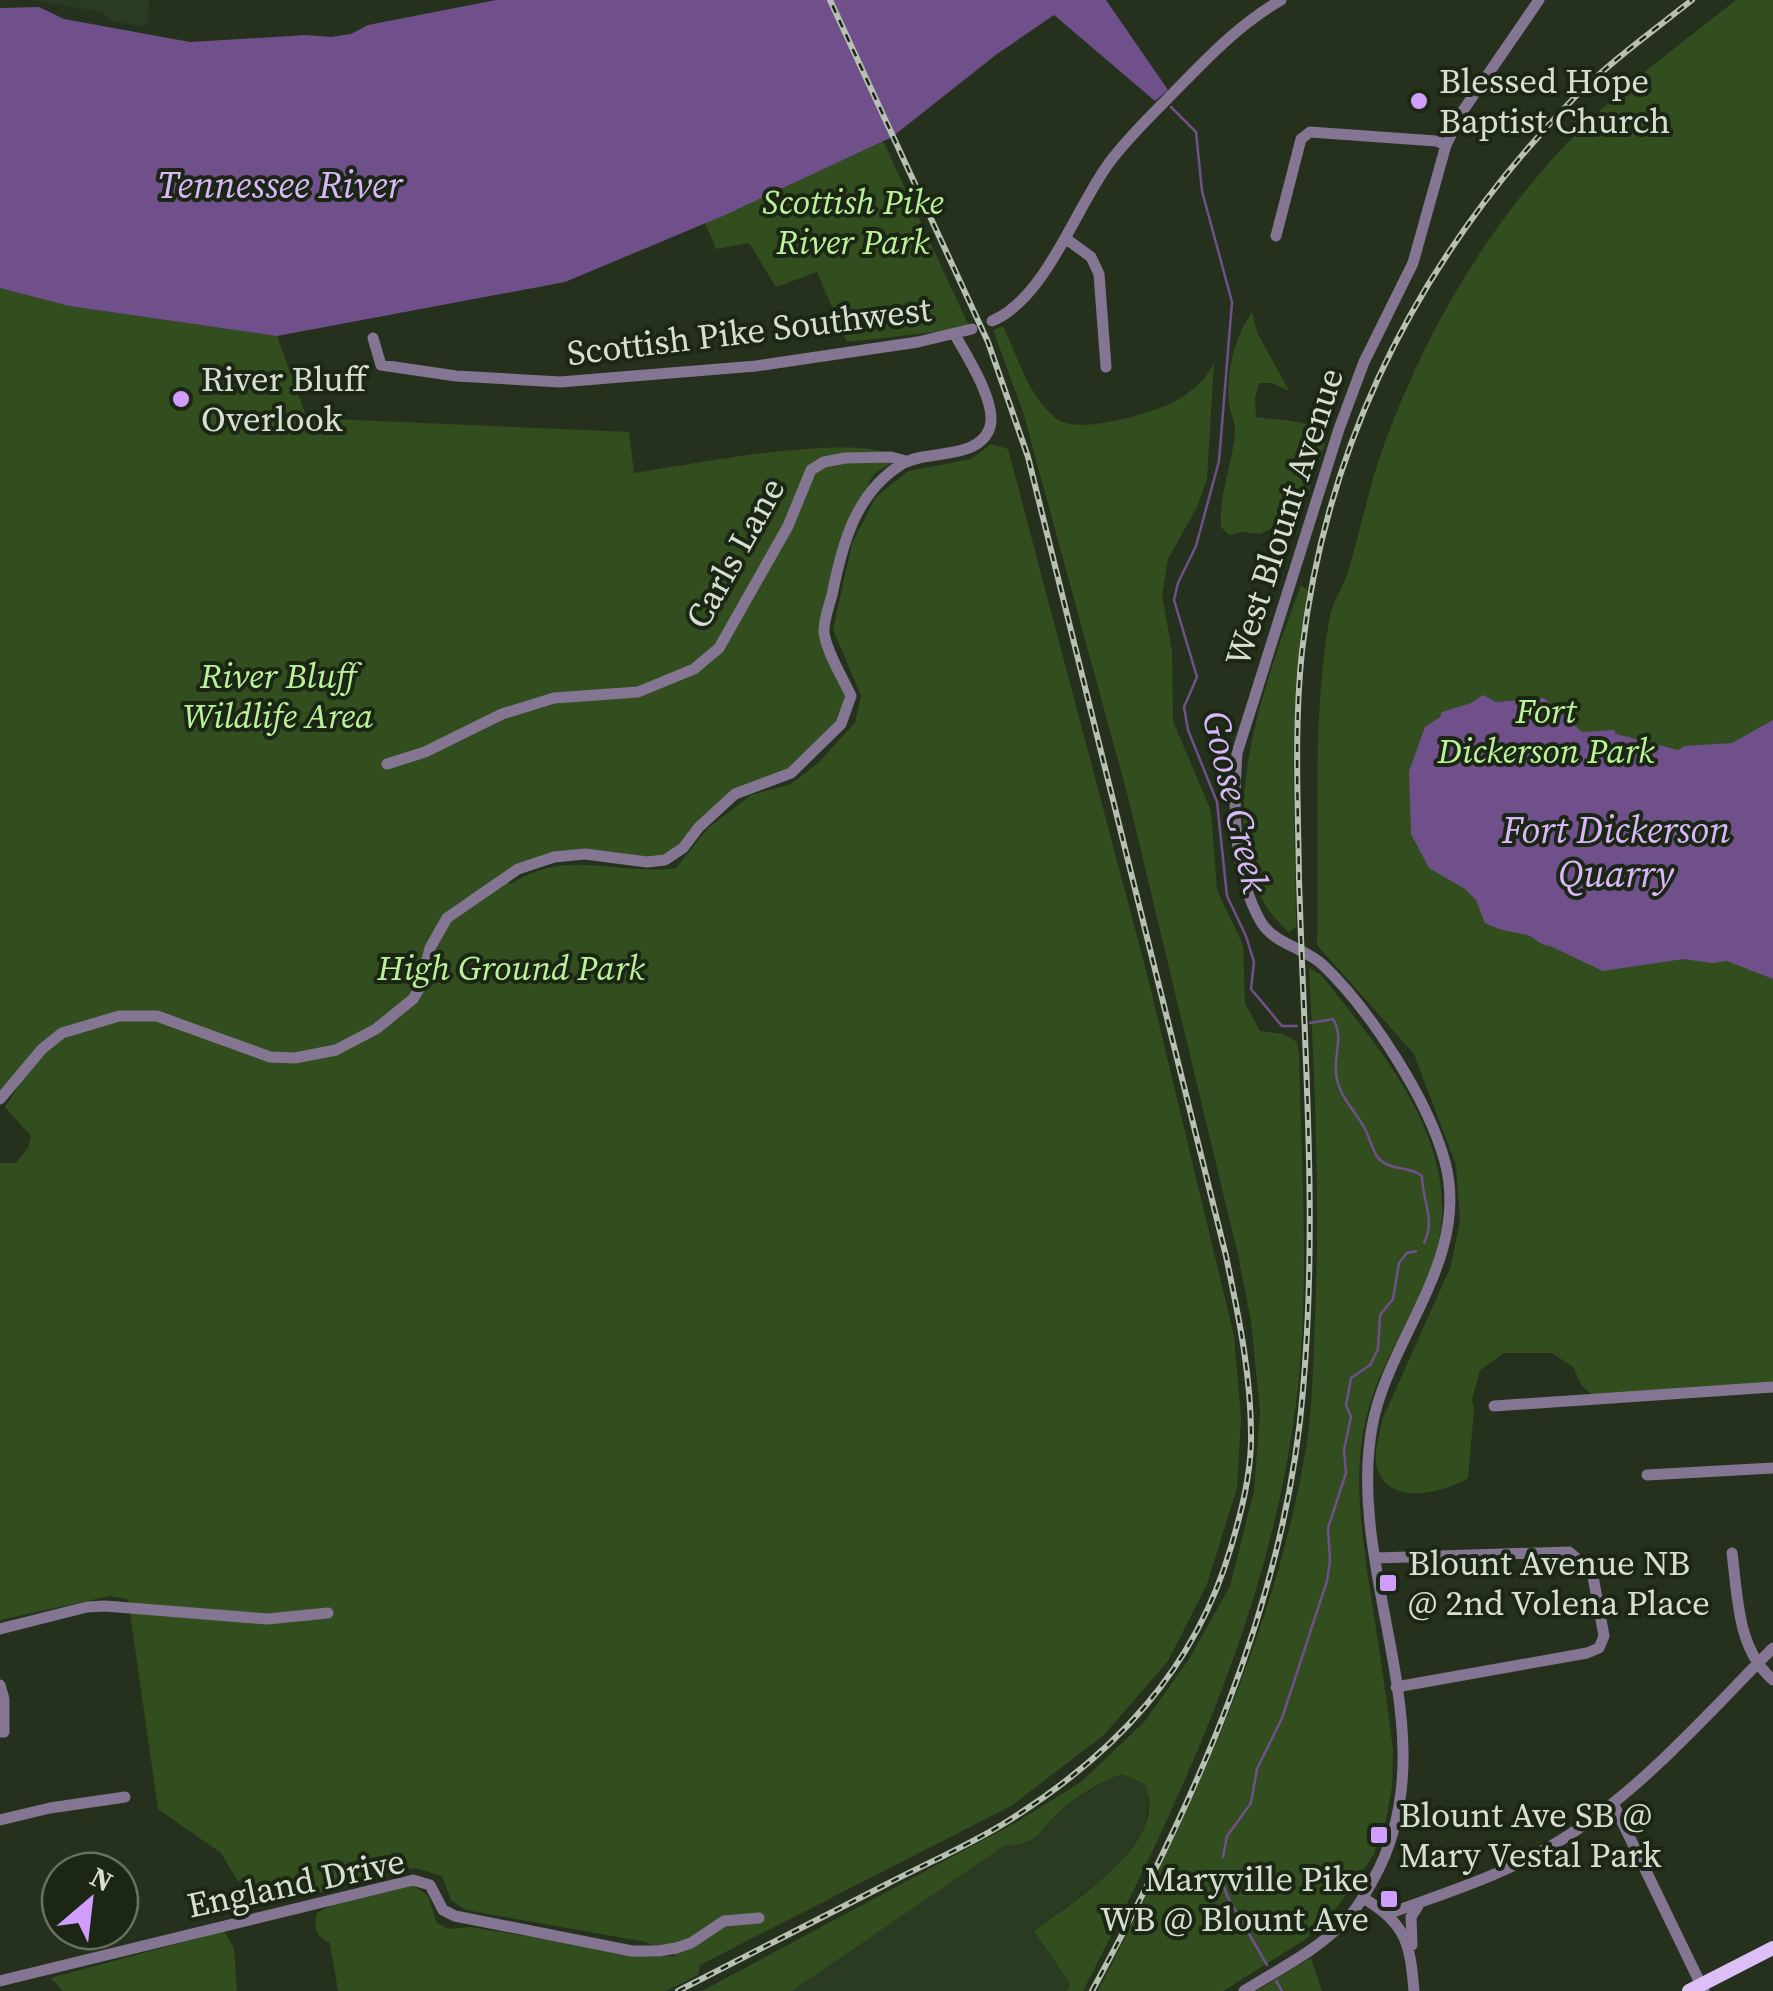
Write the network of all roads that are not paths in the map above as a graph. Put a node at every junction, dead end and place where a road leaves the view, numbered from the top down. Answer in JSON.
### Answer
{"nodes":[{"id":1,"x":1281,"y":0,"type":"edge"},
{"id":2,"x":1539,"y":0,"type":"edge"},
{"id":3,"x":1446,"y":145,"type":"junction"},
{"id":4,"x":1276,"y":236,"type":"dead end"},
{"id":5,"x":1064,"y":238,"type":"junction"},
{"id":6,"x":992,"y":321,"type":"dead end"},
{"id":7,"x":972,"y":330,"type":"dead end"},
{"id":8,"x":955,"y":335,"type":"junction"},
{"id":9,"x":372,"y":338,"type":"dead end"},
{"id":10,"x":1106,"y":367,"type":"dead end"},
{"id":11,"x":906,"y":462,"type":"junction"},
{"id":12,"x":387,"y":764,"type":"dead end"},
{"id":13,"x":0,"y":1099,"type":"edge"},
{"id":14,"x":1773,"y":1387,"type":"edge"},
{"id":15,"x":1494,"y":1406,"type":"dead end"},
{"id":16,"x":1773,"y":1468,"type":"edge"},
{"id":17,"x":1647,"y":1475,"type":"dead end"},
{"id":18,"x":1732,"y":1553,"type":"dead end"},
{"id":19,"x":1376,"y":1558,"type":"junction"},
{"id":20,"x":328,"y":1613,"type":"dead end"},
{"id":21,"x":0,"y":1629,"type":"edge"},
{"id":22,"x":1773,"y":1648,"type":"edge"},
{"id":23,"x":1756,"y":1665,"type":"junction"},
{"id":24,"x":1773,"y":1680,"type":"edge"},
{"id":25,"x":0,"y":1685,"type":"edge"},
{"id":26,"x":1396,"y":1688,"type":"junction"},
{"id":27,"x":0,"y":1732,"type":"edge"},
{"id":28,"x":125,"y":1797,"type":"dead end"},
{"id":29,"x":1613,"y":1803,"type":"junction"},
{"id":30,"x":0,"y":1820,"type":"edge"},
{"id":31,"x":1363,"y":1898,"type":"junction"},
{"id":32,"x":1426,"y":1900,"type":"junction"},
{"id":33,"x":1388,"y":1914,"type":"junction"},
{"id":34,"x":759,"y":1918,"type":"dead end"},
{"id":35,"x":1773,"y":1948,"type":"edge"},
{"id":36,"x":1411,"y":1954,"type":"junction"},
{"id":37,"x":0,"y":1981,"type":"edge"},
{"id":38,"x":1698,"y":1989,"type":"edge"},
{"id":39,"x":1244,"y":1991,"type":"edge"},
{"id":40,"x":1414,"y":1991,"type":"edge"}],
"edges":[{"from":1,"to":5,"type":"street"},
{"from":2,"to":3,"type":"street","name":"West Blount Avenue"},
{"from":3,"to":4,"type":"street"},
{"from":3,"to":19,"type":"street","name":"West Blount Avenue"},
{"from":5,"to":6,"type":"street"},
{"from":5,"to":10,"type":"street"},
{"from":7,"to":8,"type":"street","name":"Scottish Pike Southwest"},
{"from":8,"to":9,"type":"street","name":"Scottish Pike Southwest"},
{"from":8,"to":11,"type":"street"},
{"from":11,"to":12,"type":"street","name":"Carls Lane"},
{"from":11,"to":13,"type":"street"},
{"from":14,"to":15,"type":"street"},
{"from":16,"to":17,"type":"street"},
{"from":18,"to":23,"type":"street"},
{"from":19,"to":26,"type":"street","name":"West Blount Avenue"},
{"from":19,"to":26,"type":"street"},
{"from":20,"to":21,"type":"street"},
{"from":22,"to":23,"type":"street"},
{"from":23,"to":24,"type":"street"},
{"from":23,"to":29,"type":"street"},
{"from":25,"to":27,"type":"street"},
{"from":26,"to":31,"type":"street","name":"West Blount Avenue"},
{"from":28,"to":30,"type":"street"},
{"from":29,"to":32,"type":"street"},
{"from":29,"to":38,"type":"street"},
{"from":31,"to":33,"type":"street"},
{"from":31,"to":39,"type":"street","name":"West Blount Avenue"},
{"from":32,"to":33,"type":"street"},
{"from":32,"to":36,"type":"street"},
{"from":33,"to":36,"type":"street"},
{"from":34,"to":37,"type":"street","name":"England Drive"},
{"from":35,"to":38,"type":"main road"},
{"from":36,"to":40,"type":"street"}]}
